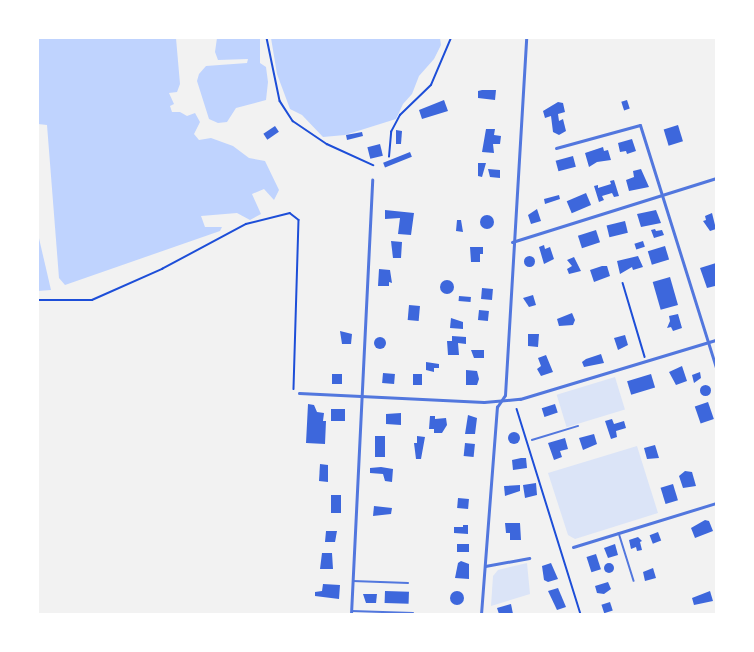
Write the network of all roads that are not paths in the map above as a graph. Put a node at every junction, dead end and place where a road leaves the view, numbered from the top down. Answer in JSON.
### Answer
{"nodes":[{"id":1,"x":526,"y":38,"type":"edge"},
{"id":2,"x":556,"y":148,"type":"dead end"},
{"id":3,"x":717,"y":178,"type":"edge"},
{"id":4,"x":372,"y":180,"type":"dead end"},
{"id":5,"x":661,"y":195,"type":"junction"},
{"id":6,"x":512,"y":242,"type":"junction"},
{"id":7,"x":717,"y":340,"type":"edge"},
{"id":8,"x":708,"y":343,"type":"junction"},
{"id":9,"x":717,"y":368,"type":"edge"},
{"id":10,"x":299,"y":393,"type":"road end"},
{"id":11,"x":361,"y":396,"type":"junction"},
{"id":12,"x":501,"y":401,"type":"junction"},
{"id":13,"x":578,"y":426,"type":"dead end"},
{"id":14,"x":532,"y":440,"type":"dead end"},
{"id":15,"x":717,"y":503,"type":"edge"},
{"id":16,"x":619,"y":532,"type":"junction"},
{"id":17,"x":573,"y":547,"type":"dead end"},
{"id":18,"x":529,"y":558,"type":"dead end"},
{"id":19,"x":485,"y":566,"type":"junction"},
{"id":20,"x":352,"y":580,"type":"junction"},
{"id":21,"x":634,"y":581,"type":"dead end"},
{"id":22,"x":408,"y":583,"type":"dead end"},
{"id":23,"x":351,"y":613,"type":"edge"},
{"id":24,"x":413,"y":613,"type":"dead end"},
{"id":25,"x":481,"y":615,"type":"edge"}],
"edges":[{"from":1,"to":6,"type":"street"},
{"from":2,"to":5,"type":"street"},
{"from":3,"to":5,"type":"street"},
{"from":4,"to":11,"type":"street"},
{"from":5,"to":6,"type":"street"},
{"from":5,"to":8,"type":"street"},
{"from":6,"to":12,"type":"street"},
{"from":7,"to":8,"type":"street"},
{"from":8,"to":9,"type":"street"},
{"from":8,"to":12,"type":"street"},
{"from":10,"to":11,"type":"street"},
{"from":11,"to":12,"type":"street"},
{"from":11,"to":20,"type":"street"},
{"from":12,"to":19,"type":"street"},
{"from":13,"to":14,"type":"lane"},
{"from":15,"to":16,"type":"street"},
{"from":16,"to":17,"type":"street"},
{"from":16,"to":21,"type":"lane"},
{"from":18,"to":19,"type":"street"},
{"from":19,"to":25,"type":"street"},
{"from":20,"to":22,"type":"lane"},
{"from":20,"to":23,"type":"street"},
{"from":23,"to":24,"type":"lane"}]}
